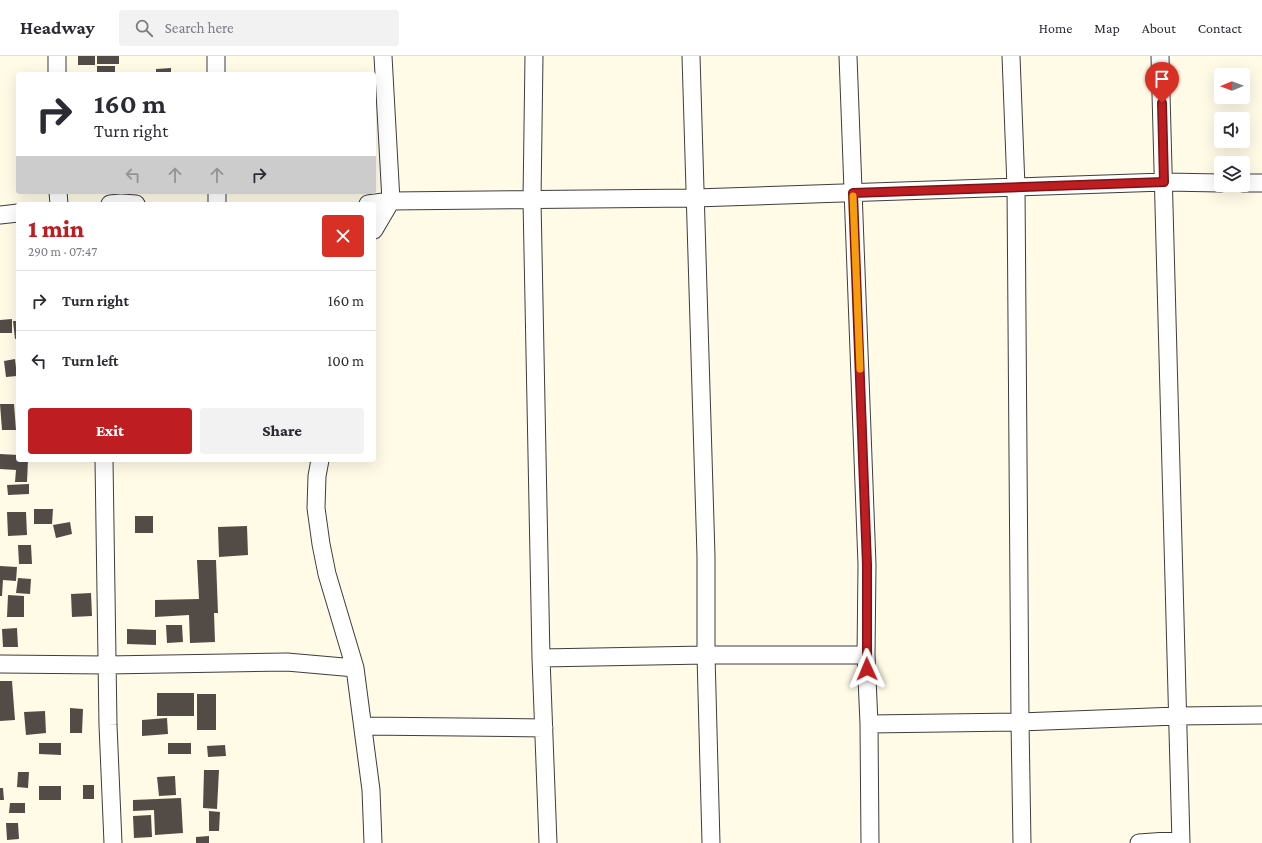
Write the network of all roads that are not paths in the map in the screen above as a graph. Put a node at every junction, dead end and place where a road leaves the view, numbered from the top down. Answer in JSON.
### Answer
{"nodes":[{"id":1,"x":57,"y":56,"type":"edge"},
{"id":2,"x":216,"y":56,"type":"edge"},
{"id":3,"x":383,"y":56,"type":"edge"},
{"id":4,"x":534,"y":56,"type":"edge"},
{"id":5,"x":691,"y":56,"type":"edge"},
{"id":6,"x":848,"y":56,"type":"edge"},
{"id":7,"x":1011,"y":56,"type":"edge"},
{"id":8,"x":1160,"y":56,"type":"edge"},
{"id":9,"x":57,"y":72,"type":"edge"},
{"id":10,"x":216,"y":72,"type":"edge"},
{"id":11,"x":1164,"y":182,"type":"junction"},
{"id":12,"x":1214,"y":183,"type":"edge"},
{"id":13,"x":1250,"y":183,"type":"edge"},
{"id":14,"x":1262,"y":183,"type":"edge"},
{"id":15,"x":1016,"y":187,"type":"junction"},
{"id":16,"x":853,"y":193,"type":"junction"},
{"id":17,"x":695,"y":198,"type":"junction"},
{"id":18,"x":532,"y":200,"type":"junction"},
{"id":19,"x":391,"y":201,"type":"junction"},
{"id":20,"x":376,"y":203,"type":"edge"},
{"id":21,"x":16,"y":213,"type":"edge"},
{"id":22,"x":0,"y":215,"type":"edge"},
{"id":23,"x":376,"y":227,"type":"edge"},
{"id":24,"x":104,"y":462,"type":"edge"},
{"id":25,"x":320,"y":462,"type":"edge"},
{"id":26,"x":706,"y":655,"type":"junction"},
{"id":27,"x":866,"y":655,"type":"junction"},
{"id":28,"x":541,"y":658,"type":"junction"},
{"id":29,"x":0,"y":664,"type":"edge"},
{"id":30,"x":107,"y":665,"type":"junction"},
{"id":31,"x":355,"y":668,"type":"junction"},
{"id":32,"x":1262,"y":715,"type":"edge"},
{"id":33,"x":1177,"y":716,"type":"junction"},
{"id":34,"x":1020,"y":722,"type":"junction"},
{"id":35,"x":868,"y":724,"type":"junction"},
{"id":36,"x":363,"y":726,"type":"junction"},
{"id":37,"x":544,"y":728,"type":"junction"},
{"id":38,"x":1181,"y":841,"type":"edge"},
{"id":39,"x":113,"y":843,"type":"edge"},
{"id":40,"x":373,"y":843,"type":"edge"},
{"id":41,"x":548,"y":843,"type":"edge"},
{"id":42,"x":711,"y":843,"type":"edge"},
{"id":43,"x":870,"y":843,"type":"edge"},
{"id":44,"x":1022,"y":843,"type":"edge"},
{"id":45,"x":1139,"y":843,"type":"edge"}],
"edges":[{"from":1,"to":9,"type":"street"},
{"from":2,"to":10,"type":"street"},
{"from":3,"to":19,"type":"street"},
{"from":4,"to":18,"type":"street"},
{"from":5,"to":17,"type":"street"},
{"from":6,"to":16,"type":"street"},
{"from":7,"to":15,"type":"street"},
{"from":8,"to":11,"type":"street"},
{"from":11,"to":12,"type":"street"},
{"from":11,"to":15,"type":"street"},
{"from":11,"to":33,"type":"street"},
{"from":13,"to":14,"type":"street"},
{"from":15,"to":16,"type":"street"},
{"from":15,"to":34,"type":"street"},
{"from":16,"to":17,"type":"street"},
{"from":16,"to":27,"type":"street"},
{"from":17,"to":18,"type":"street"},
{"from":17,"to":26,"type":"street"},
{"from":18,"to":19,"type":"street"},
{"from":18,"to":28,"type":"street"},
{"from":19,"to":20,"type":"street"},
{"from":19,"to":23,"type":"street"},
{"from":21,"to":22,"type":"street"},
{"from":24,"to":30,"type":"street"},
{"from":25,"to":31,"type":"street"},
{"from":26,"to":27,"type":"street"},
{"from":26,"to":28,"type":"street"},
{"from":26,"to":42,"type":"street"},
{"from":27,"to":35,"type":"street"},
{"from":28,"to":37,"type":"street"},
{"from":29,"to":30,"type":"street"},
{"from":30,"to":31,"type":"street"},
{"from":30,"to":39,"type":"street"},
{"from":31,"to":36,"type":"street"},
{"from":32,"to":33,"type":"street"},
{"from":33,"to":34,"type":"street"},
{"from":33,"to":38,"type":"street"},
{"from":34,"to":35,"type":"street"},
{"from":34,"to":44,"type":"street"},
{"from":35,"to":43,"type":"street"},
{"from":36,"to":37,"type":"street"},
{"from":36,"to":40,"type":"street"},
{"from":37,"to":41,"type":"street"},
{"from":38,"to":45,"type":"street"}]}
